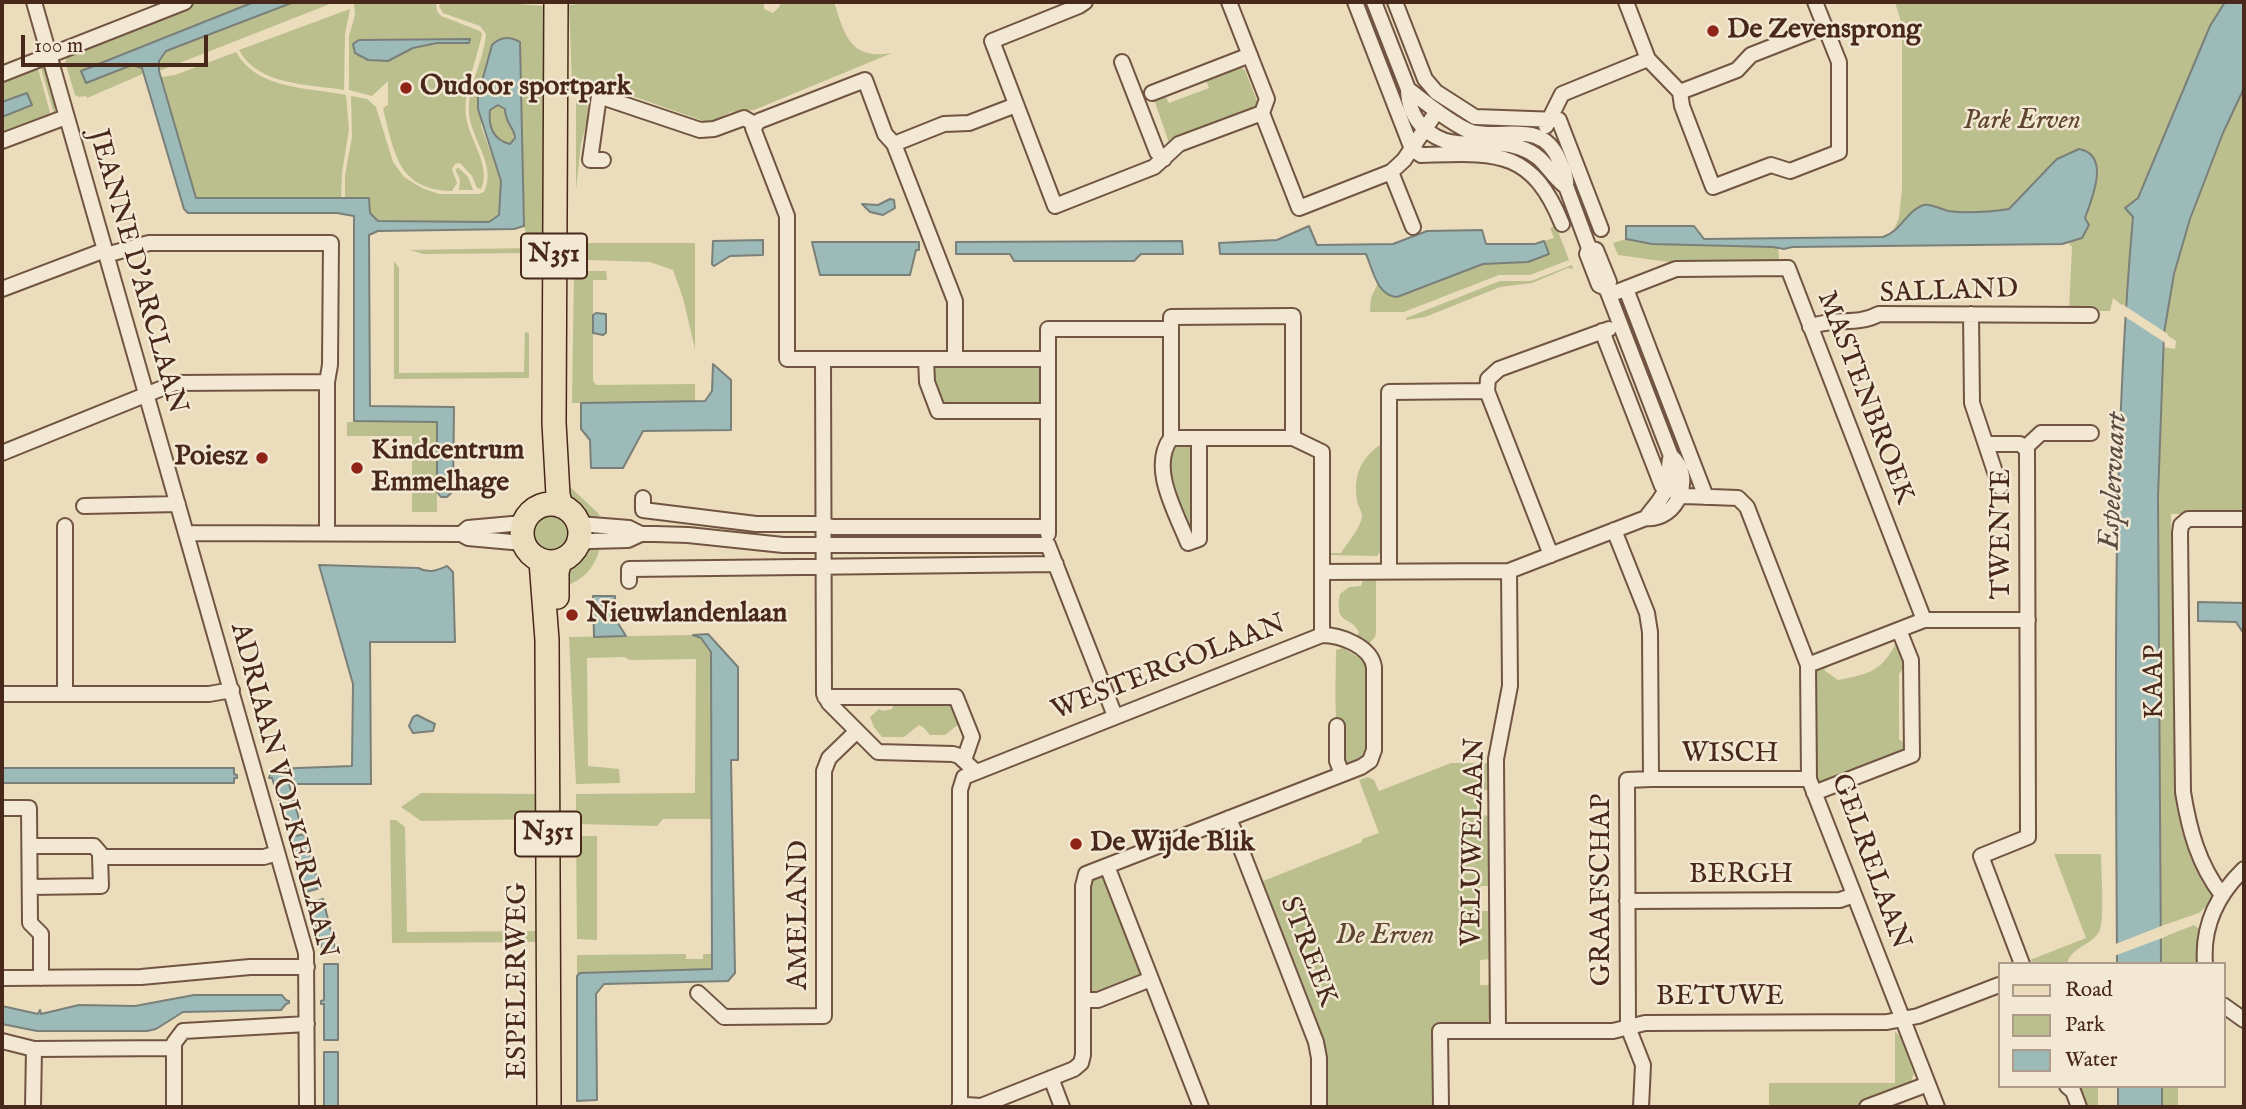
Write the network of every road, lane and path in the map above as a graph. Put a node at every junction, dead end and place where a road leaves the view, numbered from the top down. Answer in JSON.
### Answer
{"nodes":[{"id":1,"x":34,"y":2,"type":"edge"},
{"id":2,"x":185,"y":2,"type":"edge"},
{"id":3,"x":1084,"y":2,"type":"edge"},
{"id":4,"x":1229,"y":2,"type":"edge"},
{"id":5,"x":1355,"y":2,"type":"edge"},
{"id":6,"x":1374,"y":2,"type":"edge"},
{"id":7,"x":1395,"y":2,"type":"edge"},
{"id":8,"x":1626,"y":2,"type":"edge"},
{"id":9,"x":552,"y":3,"type":"edge"},
{"id":10,"x":1820,"y":14,"type":"edge"},
{"id":11,"x":48,"y":55,"type":"junction"},
{"id":12,"x":1250,"y":55,"type":"junction"},
{"id":13,"x":1648,"y":59,"type":"junction"},
{"id":14,"x":1122,"y":62,"type":"dead end"},
{"id":15,"x":2,"y":74,"type":"edge"},
{"id":16,"x":1408,"y":89,"type":"junction"},
{"id":17,"x":1680,"y":92,"type":"junction"},
{"id":18,"x":1152,"y":93,"type":"dead end"},
{"id":19,"x":1017,"y":105,"type":"junction"},
{"id":20,"x":1437,"y":111,"type":"junction"},
{"id":21,"x":1262,"y":113,"type":"junction"},
{"id":22,"x":66,"y":117,"type":"junction"},
{"id":23,"x":1549,"y":118,"type":"junction"},
{"id":24,"x":756,"y":125,"type":"junction"},
{"id":25,"x":1425,"y":129,"type":"junction"},
{"id":26,"x":1538,"y":138,"type":"junction"},
{"id":27,"x":2,"y":141,"type":"edge"},
{"id":28,"x":894,"y":144,"type":"junction"},
{"id":29,"x":1412,"y":149,"type":"junction"},
{"id":30,"x":1529,"y":151,"type":"junction"},
{"id":31,"x":1164,"y":159,"type":"junction"},
{"id":32,"x":603,"y":160,"type":"dead end"},
{"id":33,"x":1520,"y":166,"type":"junction"},
{"id":34,"x":1391,"y":172,"type":"junction"},
{"id":35,"x":1566,"y":186,"type":"junction"},
{"id":36,"x":1557,"y":216,"type":"dead end"},
{"id":37,"x":1602,"y":224,"type":"dead end"},
{"id":38,"x":1413,"y":227,"type":"dead end"},
{"id":39,"x":105,"y":253,"type":"junction"},
{"id":40,"x":2,"y":289,"type":"edge"},
{"id":41,"x":1626,"y":289,"type":"junction"},
{"id":42,"x":1607,"y":292,"type":"junction"},
{"id":43,"x":1971,"y":314,"type":"junction"},
{"id":44,"x":2091,"y":316,"type":"dead end"},
{"id":45,"x":1620,"y":324,"type":"junction"},
{"id":46,"x":1810,"y":327,"type":"junction"},
{"id":47,"x":1171,"y":329,"type":"junction"},
{"id":48,"x":1602,"y":331,"type":"junction"},
{"id":49,"x":823,"y":359,"type":"junction"},
{"id":50,"x":926,"y":359,"type":"junction"},
{"id":51,"x":955,"y":359,"type":"junction"},
{"id":52,"x":1048,"y":359,"type":"junction"},
{"id":53,"x":327,"y":382,"type":"junction"},
{"id":54,"x":1481,"y":391,"type":"junction"},
{"id":55,"x":146,"y":395,"type":"junction"},
{"id":56,"x":1048,"y":411,"type":"junction"},
{"id":57,"x":2091,"y":433,"type":"dead end"},
{"id":58,"x":1171,"y":438,"type":"junction"},
{"id":59,"x":1199,"y":438,"type":"junction"},
{"id":60,"x":1293,"y":438,"type":"junction"},
{"id":61,"x":1987,"y":444,"type":"junction"},
{"id":62,"x":2025,"y":448,"type":"junction"},
{"id":63,"x":2,"y":453,"type":"edge"},
{"id":64,"x":1671,"y":456,"type":"junction"},
{"id":65,"x":2000,"y":487,"type":"dead end"},
{"id":66,"x":1667,"y":488,"type":"junction"},
{"id":67,"x":1681,"y":494,"type":"junction"},
{"id":68,"x":1706,"y":497,"type":"junction"},
{"id":69,"x":643,"y":498,"type":"dead end"},
{"id":70,"x":177,"y":504,"type":"junction"},
{"id":71,"x":551,"y":505,"type":"junction"},
{"id":72,"x":84,"y":506,"type":"dead end"},
{"id":73,"x":1646,"y":517,"type":"junction"},
{"id":74,"x":2244,"y":519,"type":"edge"},
{"id":75,"x":824,"y":525,"type":"junction"},
{"id":76,"x":65,"y":526,"type":"dead end"},
{"id":77,"x":1048,"y":527,"type":"junction"},
{"id":78,"x":1614,"y":530,"type":"junction"},
{"id":79,"x":187,"y":533,"type":"junction"},
{"id":80,"x":327,"y":533,"type":"junction"},
{"id":81,"x":523,"y":533,"type":"junction"},
{"id":82,"x":578,"y":534,"type":"junction"},
{"id":83,"x":823,"y":545,"type":"junction"},
{"id":84,"x":1048,"y":545,"type":"junction"},
{"id":85,"x":1551,"y":555,"type":"junction"},
{"id":86,"x":550,"y":561,"type":"junction"},
{"id":87,"x":1055,"y":564,"type":"junction"},
{"id":88,"x":823,"y":567,"type":"junction"},
{"id":89,"x":1389,"y":571,"type":"junction"},
{"id":90,"x":1508,"y":571,"type":"junction"},
{"id":91,"x":1323,"y":572,"type":"junction"},
{"id":92,"x":629,"y":581,"type":"dead end"},
{"id":93,"x":1924,"y":620,"type":"junction"},
{"id":94,"x":2028,"y":620,"type":"junction"},
{"id":95,"x":1899,"y":630,"type":"junction"},
{"id":96,"x":1322,"y":635,"type":"junction"},
{"id":97,"x":1808,"y":665,"type":"junction"},
{"id":98,"x":232,"y":690,"type":"junction"},
{"id":99,"x":2,"y":694,"type":"edge"},
{"id":100,"x":65,"y":694,"type":"junction"},
{"id":101,"x":825,"y":697,"type":"junction"},
{"id":102,"x":1115,"y":716,"type":"junction"},
{"id":103,"x":1337,"y":726,"type":"dead end"},
{"id":104,"x":857,"y":731,"type":"junction"},
{"id":105,"x":964,"y":760,"type":"junction"},
{"id":106,"x":975,"y":771,"type":"junction"},
{"id":107,"x":1342,"y":774,"type":"junction"},
{"id":108,"x":1651,"y":779,"type":"junction"},
{"id":109,"x":1812,"y":786,"type":"junction"},
{"id":110,"x":2,"y":807,"type":"edge"},
{"id":111,"x":1229,"y":818,"type":"junction"},
{"id":112,"x":30,"y":846,"type":"junction"},
{"id":113,"x":277,"y":853,"type":"junction"},
{"id":114,"x":100,"y":857,"type":"junction"},
{"id":115,"x":1107,"y":866,"type":"junction"},
{"id":116,"x":2244,"y":869,"type":"edge"},
{"id":117,"x":30,"y":887,"type":"junction"},
{"id":118,"x":1854,"y":895,"type":"junction"},
{"id":119,"x":2222,"y":895,"type":"junction"},
{"id":120,"x":1627,"y":901,"type":"junction"},
{"id":121,"x":2021,"y":962,"type":"edge"},
{"id":122,"x":2205,"y":962,"type":"edge"},
{"id":123,"x":307,"y":967,"type":"junction"},
{"id":124,"x":2,"y":978,"type":"edge"},
{"id":125,"x":41,"y":978,"type":"junction"},
{"id":126,"x":1151,"y":979,"type":"junction"},
{"id":127,"x":1997,"y":986,"type":"edge"},
{"id":128,"x":698,"y":993,"type":"dead end"},
{"id":129,"x":1083,"y":1000,"type":"junction"},
{"id":130,"x":2225,"y":1006,"type":"edge"},
{"id":131,"x":1902,"y":1019,"type":"junction"},
{"id":132,"x":2244,"y":1020,"type":"edge"},
{"id":133,"x":307,"y":1024,"type":"junction"},
{"id":134,"x":1628,"y":1027,"type":"junction"},
{"id":135,"x":1498,"y":1030,"type":"junction"},
{"id":136,"x":2,"y":1041,"type":"edge"},
{"id":137,"x":173,"y":1048,"type":"junction"},
{"id":138,"x":34,"y":1049,"type":"junction"},
{"id":139,"x":1051,"y":1078,"type":"junction"},
{"id":140,"x":1928,"y":1084,"type":"junction"},
{"id":141,"x":2069,"y":1088,"type":"edge"},
{"id":142,"x":33,"y":1107,"type":"edge"},
{"id":143,"x":174,"y":1107,"type":"edge"},
{"id":144,"x":307,"y":1107,"type":"edge"},
{"id":145,"x":549,"y":1107,"type":"edge"},
{"id":146,"x":556,"y":1107,"type":"edge"},
{"id":147,"x":960,"y":1107,"type":"edge"},
{"id":148,"x":1062,"y":1107,"type":"edge"},
{"id":149,"x":1201,"y":1107,"type":"edge"},
{"id":150,"x":1319,"y":1107,"type":"edge"},
{"id":151,"x":1441,"y":1107,"type":"edge"},
{"id":152,"x":1641,"y":1107,"type":"edge"},
{"id":153,"x":1867,"y":1107,"type":"edge"},
{"id":154,"x":1937,"y":1107,"type":"edge"},
{"id":155,"x":2079,"y":1107,"type":"edge"}],
"edges":[{"from":1,"to":11,"type":"street","name":"JEANNE D'ARCLAAN"},
{"from":2,"to":11,"type":"street"},
{"from":3,"to":19,"type":"street"},
{"from":4,"to":12,"type":"street"},
{"from":5,"to":29,"type":"street"},
{"from":6,"to":16,"type":"street"},
{"from":7,"to":23,"type":"street"},
{"from":8,"to":13,"type":"street"},
{"from":9,"to":71,"type":"main road","number":"N351"},
{"from":10,"to":17,"type":"street"},
{"from":10,"to":17,"type":"street"},
{"from":11,"to":15,"type":"street"},
{"from":11,"to":22,"type":"street","name":"JEANNE D'ARCLAAN"},
{"from":12,"to":18,"type":"street"},
{"from":12,"to":21,"type":"street"},
{"from":13,"to":17,"type":"street"},
{"from":13,"to":23,"type":"street"},
{"from":14,"to":31,"type":"street"},
{"from":16,"to":20,"type":"street"},
{"from":16,"to":25,"type":"street"},
{"from":19,"to":28,"type":"street"},
{"from":19,"to":31,"type":"street"},
{"from":20,"to":25,"type":"street"},
{"from":20,"to":26,"type":"street"},
{"from":21,"to":31,"type":"street"},
{"from":21,"to":34,"type":"street"},
{"from":22,"to":27,"type":"street"},
{"from":22,"to":39,"type":"street","name":"JEANNE D'ARCLAAN"},
{"from":23,"to":26,"type":"street"},
{"from":23,"to":37,"type":"street"},
{"from":24,"to":28,"type":"street"},
{"from":24,"to":32,"type":"street"},
{"from":24,"to":49,"type":"street"},
{"from":25,"to":29,"type":"street"},
{"from":25,"to":30,"type":"street"},
{"from":26,"to":30,"type":"street"},
{"from":26,"to":35,"type":"street"},
{"from":28,"to":51,"type":"street"},
{"from":29,"to":33,"type":"street"},
{"from":29,"to":34,"type":"street"},
{"from":30,"to":33,"type":"street"},
{"from":30,"to":35,"type":"street"},
{"from":33,"to":36,"type":"street"},
{"from":34,"to":38,"type":"street"},
{"from":35,"to":42,"type":"street"},
{"from":39,"to":40,"type":"street"},
{"from":39,"to":53,"type":"street"},
{"from":39,"to":55,"type":"street","name":"JEANNE D'ARCLAAN"},
{"from":41,"to":42,"type":"street","name":"MASTENBROEK"},
{"from":41,"to":46,"type":"street","name":"MASTENBROEK"},
{"from":41,"to":68,"type":"street"},
{"from":42,"to":45,"type":"street"},
{"from":43,"to":44,"type":"street","name":"SALLAND"},
{"from":43,"to":46,"type":"street","name":"SALLAND"},
{"from":43,"to":61,"type":"street","name":"TWENTE"},
{"from":45,"to":48,"type":"street"},
{"from":45,"to":64,"type":"street"},
{"from":46,"to":93,"type":"street","name":"MASTENBROEK"},
{"from":47,"to":52,"type":"street"},
{"from":47,"to":58,"type":"street"},
{"from":47,"to":60,"type":"street"},
{"from":48,"to":54,"type":"street"},
{"from":48,"to":66,"type":"street"},
{"from":49,"to":50,"type":"street"},
{"from":49,"to":75,"type":"street"},
{"from":50,"to":51,"type":"street"},
{"from":50,"to":56,"type":"street"},
{"from":51,"to":52,"type":"street"},
{"from":52,"to":56,"type":"street"},
{"from":53,"to":55,"type":"street"},
{"from":53,"to":80,"type":"street"},
{"from":54,"to":85,"type":"street"},
{"from":54,"to":89,"type":"street"},
{"from":55,"to":63,"type":"street"},
{"from":55,"to":70,"type":"street","name":"JEANNE D'ARCLAAN"},
{"from":56,"to":77,"type":"street"},
{"from":57,"to":62,"type":"street","name":"TWENTE"},
{"from":58,"to":59,"type":"street"},
{"from":58,"to":59,"type":"street"},
{"from":59,"to":60,"type":"street"},
{"from":60,"to":91,"type":"street","name":"WESTERGOLAAN"},
{"from":61,"to":62,"type":"street","name":"TWENTE"},
{"from":61,"to":65,"type":"street","name":"TWENTE"},
{"from":62,"to":94,"type":"street","name":"TWENTE"},
{"from":64,"to":66,"type":"street"},
{"from":64,"to":67,"type":"street"},
{"from":66,"to":67,"type":"street","name":"GELRELAAN"},
{"from":66,"to":73,"type":"street"},
{"from":67,"to":68,"type":"street","name":"GELRELAAN"},
{"from":67,"to":73,"type":"street"},
{"from":68,"to":97,"type":"street","name":"GELRELAAN"},
{"from":69,"to":75,"type":"street"},
{"from":70,"to":72,"type":"street"},
{"from":70,"to":79,"type":"street","name":"JEANNE D'ARCLAAN"},
{"from":71,"to":81,"type":"main road"},
{"from":71,"to":82,"type":"main road"},
{"from":73,"to":78,"type":"street"},
{"from":74,"to":119,"type":"street","name":"KAAP"},
{"from":75,"to":77,"type":"street"},
{"from":75,"to":83,"type":"street"},
{"from":76,"to":100,"type":"street"},
{"from":77,"to":84,"type":"street"},
{"from":78,"to":85,"type":"street"},
{"from":78,"to":108,"type":"street","name":"GRAAFSCHAP"},
{"from":79,"to":80,"type":"street"},
{"from":79,"to":98,"type":"street","name":"ADRIAAN VOLKERLAAN"},
{"from":80,"to":81,"type":"street"},
{"from":81,"to":86,"type":"main road"},
{"from":82,"to":83,"type":"street"},
{"from":82,"to":86,"type":"main road"},
{"from":83,"to":84,"type":"street"},
{"from":83,"to":88,"type":"street"},
{"from":84,"to":87,"type":"street"},
{"from":85,"to":90,"type":"street"},
{"from":86,"to":145,"type":"main road","name":"ESPELERWEG","number":"N351"},
{"from":86,"to":146,"type":"main road","name":"ESPELERWEG","number":"N351"},
{"from":87,"to":88,"type":"street"},
{"from":87,"to":102,"type":"street"},
{"from":88,"to":92,"type":"street"},
{"from":88,"to":101,"type":"street"},
{"from":89,"to":90,"type":"street"},
{"from":89,"to":91,"type":"street"},
{"from":90,"to":135,"type":"street","name":"VELUWELAAN"},
{"from":91,"to":96,"type":"street","name":"WESTERGOLAAN"},
{"from":93,"to":94,"type":"street"},
{"from":93,"to":95,"type":"street"},
{"from":94,"to":121,"type":"street","name":"TWENTE"},
{"from":95,"to":97,"type":"street"},
{"from":95,"to":109,"type":"street"},
{"from":96,"to":102,"type":"street","name":"WESTERGOLAAN"},
{"from":96,"to":107,"type":"street"},
{"from":97,"to":109,"type":"street","name":"GELRELAAN"},
{"from":98,"to":100,"type":"street"},
{"from":98,"to":113,"type":"street","name":"ADRIAAN VOLKERLAAN"},
{"from":99,"to":100,"type":"street"},
{"from":101,"to":104,"type":"street"},
{"from":101,"to":105,"type":"street"},
{"from":102,"to":106,"type":"street","name":"WESTERGOLAAN"},
{"from":103,"to":107,"type":"street"},
{"from":104,"to":105,"type":"street"},
{"from":104,"to":128,"type":"street","name":"AMELAND"},
{"from":105,"to":106,"type":"street"},
{"from":106,"to":147,"type":"street"},
{"from":107,"to":111,"type":"street"},
{"from":108,"to":109,"type":"street","name":"WISCH"},
{"from":108,"to":120,"type":"street","name":"GRAAFSCHAP"},
{"from":109,"to":118,"type":"street","name":"GELRELAAN"},
{"from":110,"to":112,"type":"street"},
{"from":111,"to":115,"type":"street"},
{"from":111,"to":150,"type":"street","name":"STREEK"},
{"from":112,"to":114,"type":"street"},
{"from":112,"to":117,"type":"street"},
{"from":113,"to":114,"type":"street"},
{"from":113,"to":123,"type":"street","name":"ADRIAAN VOLKERLAAN"},
{"from":114,"to":117,"type":"street"},
{"from":115,"to":126,"type":"street"},
{"from":115,"to":129,"type":"street"},
{"from":116,"to":119,"type":"street"},
{"from":117,"to":125,"type":"street"},
{"from":118,"to":120,"type":"street","name":"BERGH"},
{"from":118,"to":131,"type":"street","name":"GELRELAAN"},
{"from":119,"to":122,"type":"street"},
{"from":120,"to":134,"type":"street","name":"GRAAFSCHAP"},
{"from":123,"to":125,"type":"street"},
{"from":123,"to":133,"type":"street","name":"ADRIAAN VOLKERLAAN"},
{"from":124,"to":125,"type":"street"},
{"from":126,"to":129,"type":"street"},
{"from":126,"to":149,"type":"street"},
{"from":127,"to":131,"type":"street","name":"BETUWE"},
{"from":129,"to":139,"type":"street"},
{"from":130,"to":132,"type":"street"},
{"from":131,"to":134,"type":"street","name":"BETUWE"},
{"from":131,"to":140,"type":"street","name":"GELRELAAN"},
{"from":133,"to":137,"type":"street"},
{"from":133,"to":144,"type":"street","name":"ADRIAAN VOLKERLAAN"},
{"from":134,"to":135,"type":"street","name":"BETUWE"},
{"from":134,"to":152,"type":"street"},
{"from":135,"to":151,"type":"street","name":"BETUWE"},
{"from":136,"to":138,"type":"street"},
{"from":137,"to":138,"type":"street"},
{"from":137,"to":143,"type":"street"},
{"from":138,"to":142,"type":"street"},
{"from":139,"to":147,"type":"street"},
{"from":139,"to":148,"type":"street"},
{"from":140,"to":153,"type":"street"},
{"from":140,"to":154,"type":"street","name":"GELRELAAN"},
{"from":141,"to":155,"type":"street"}]}
